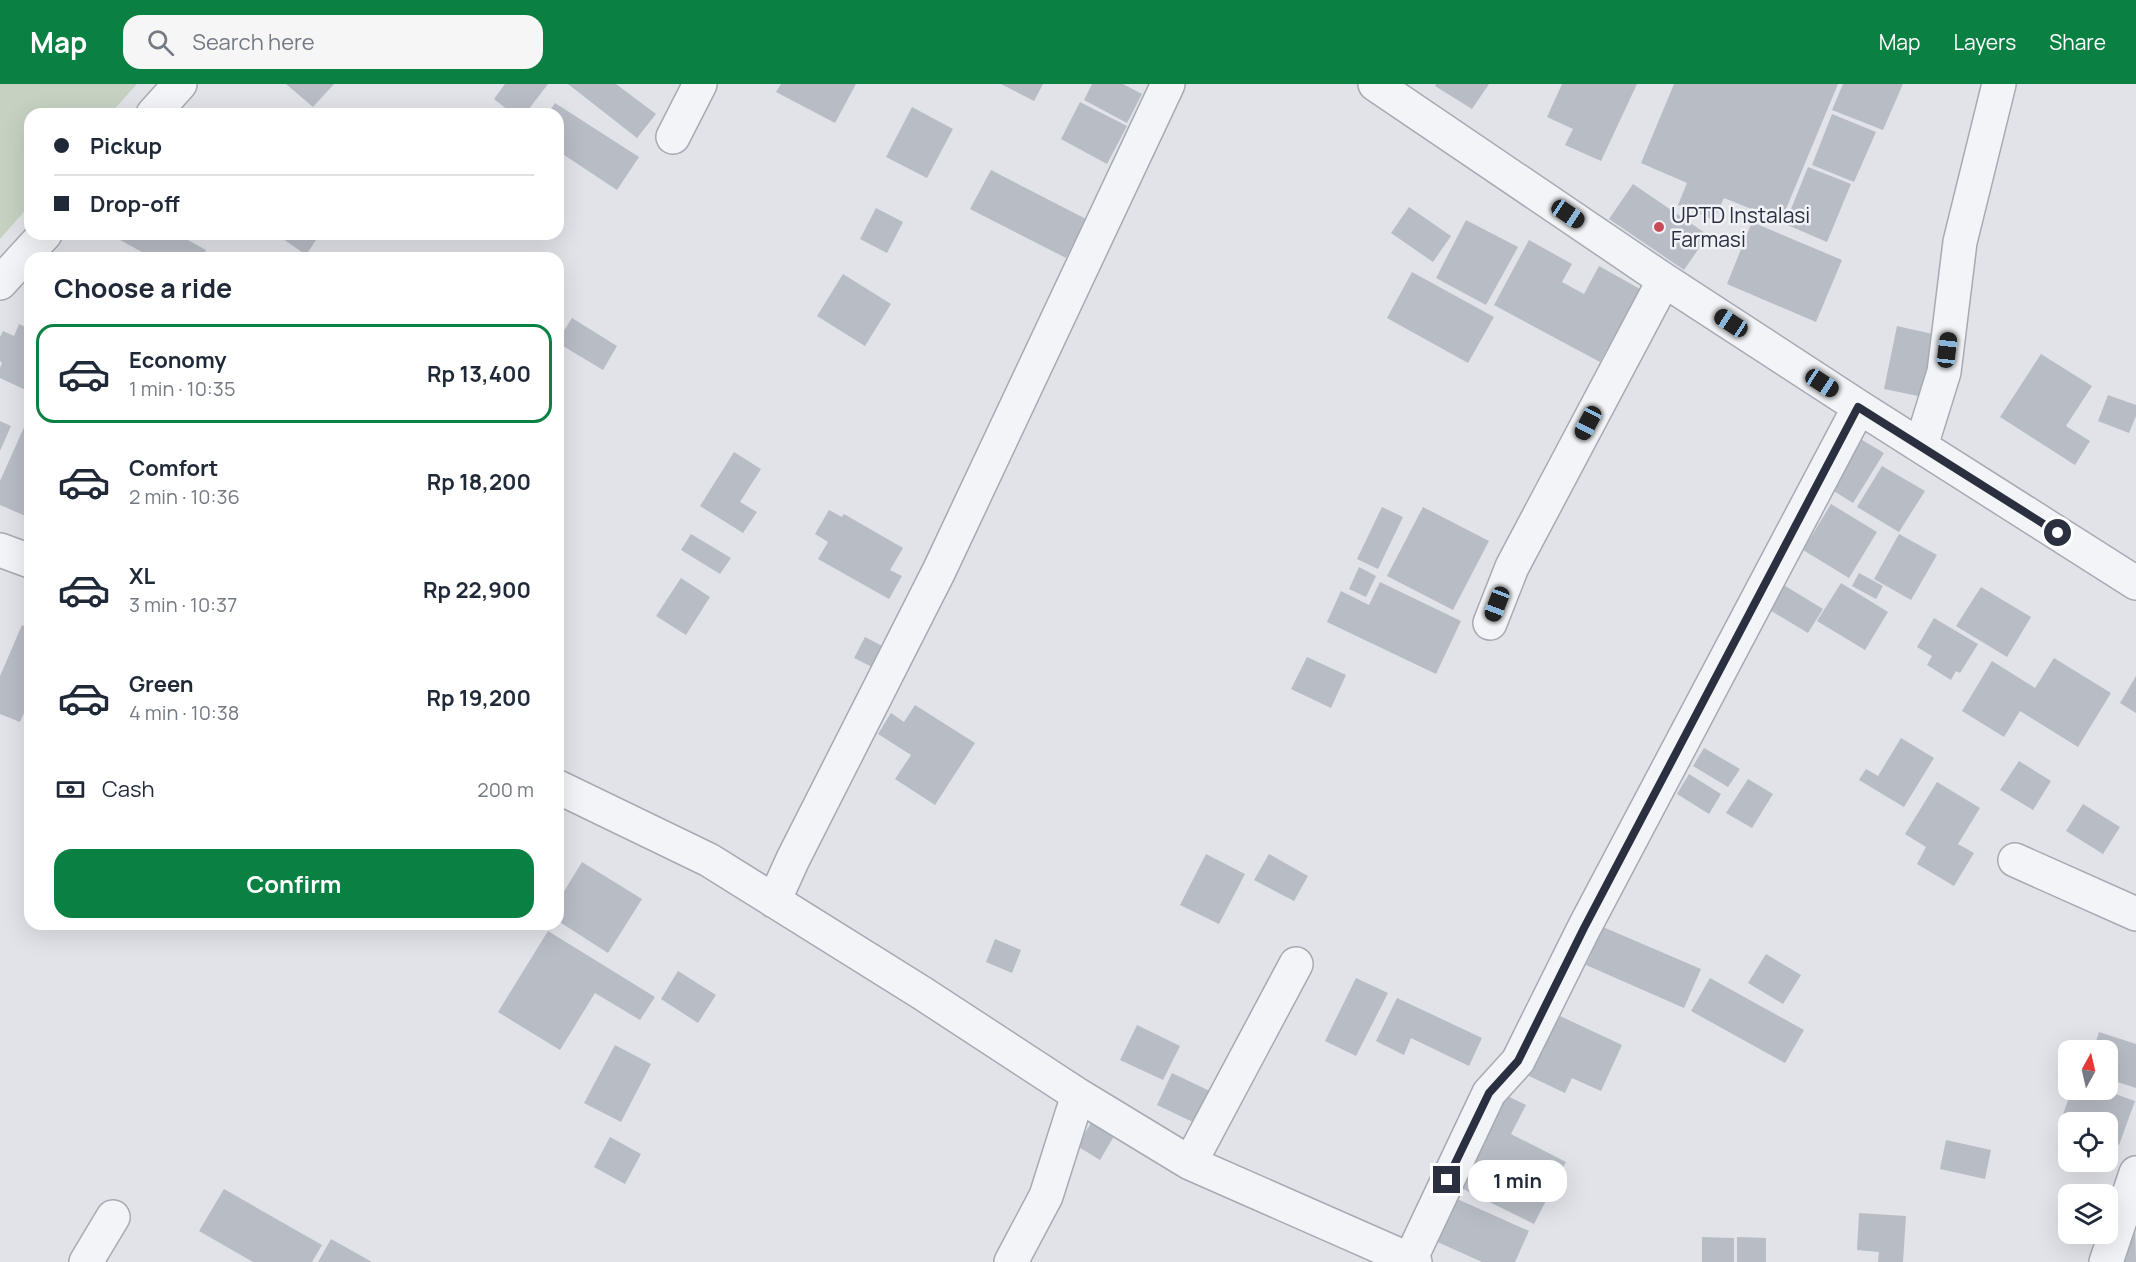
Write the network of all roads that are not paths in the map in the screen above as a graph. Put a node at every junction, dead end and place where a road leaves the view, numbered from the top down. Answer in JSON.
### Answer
{"nodes":[{"id":1,"x":180,"y":84,"type":"edge"},
{"id":2,"x":700,"y":84,"type":"edge"},
{"id":3,"x":1168,"y":84,"type":"edge"},
{"id":4,"x":1375,"y":84,"type":"edge"},
{"id":5,"x":1999,"y":84,"type":"edge"},
{"id":6,"x":158,"y":108,"type":"edge"},
{"id":7,"x":673,"y":137,"type":"dead end"},
{"id":8,"x":39,"y":240,"type":"edge"},
{"id":9,"x":28,"y":252,"type":"edge"},
{"id":10,"x":24,"y":257,"type":"edge"},
{"id":11,"x":1664,"y":280,"type":"junction"},
{"id":12,"x":0,"y":283,"type":"edge"},
{"id":13,"x":1858,"y":407,"type":"junction"},
{"id":14,"x":1921,"y":446,"type":"junction"},
{"id":15,"x":0,"y":550,"type":"edge"},
{"id":16,"x":24,"y":559,"type":"edge"},
{"id":17,"x":2136,"y":583,"type":"edge"},
{"id":18,"x":1490,"y":623,"type":"dead end"},
{"id":19,"x":564,"y":790,"type":"edge"},
{"id":20,"x":2015,"y":860,"type":"dead end"},
{"id":21,"x":774,"y":901,"type":"junction"},
{"id":22,"x":2136,"y":914,"type":"edge"},
{"id":23,"x":1296,"y":964,"type":"dead end"},
{"id":24,"x":1078,"y":1095,"type":"junction"},
{"id":25,"x":1190,"y":1163,"type":"junction"},
{"id":26,"x":2136,"y":1173,"type":"edge"},
{"id":27,"x":113,"y":1218,"type":"dead end"},
{"id":28,"x":1413,"y":1261,"type":"edge"},
{"id":29,"x":86,"y":1262,"type":"edge"},
{"id":30,"x":1011,"y":1262,"type":"edge"},
{"id":31,"x":2106,"y":1262,"type":"edge"}],
"edges":[{"from":1,"to":6,"type":"street"},
{"from":2,"to":7,"type":"street"},
{"from":3,"to":21,"type":"street"},
{"from":4,"to":11,"type":"street"},
{"from":5,"to":14,"type":"street"},
{"from":8,"to":9,"type":"street"},
{"from":10,"to":12,"type":"street"},
{"from":11,"to":13,"type":"street"},
{"from":11,"to":18,"type":"street"},
{"from":13,"to":14,"type":"street"},
{"from":13,"to":28,"type":"street"},
{"from":14,"to":17,"type":"street"},
{"from":15,"to":16,"type":"street"},
{"from":19,"to":21,"type":"street"},
{"from":20,"to":22,"type":"street"},
{"from":21,"to":24,"type":"street"},
{"from":23,"to":25,"type":"street"},
{"from":24,"to":25,"type":"street"},
{"from":24,"to":30,"type":"street"},
{"from":25,"to":28,"type":"street"},
{"from":26,"to":31,"type":"street"},
{"from":27,"to":29,"type":"street"}]}
